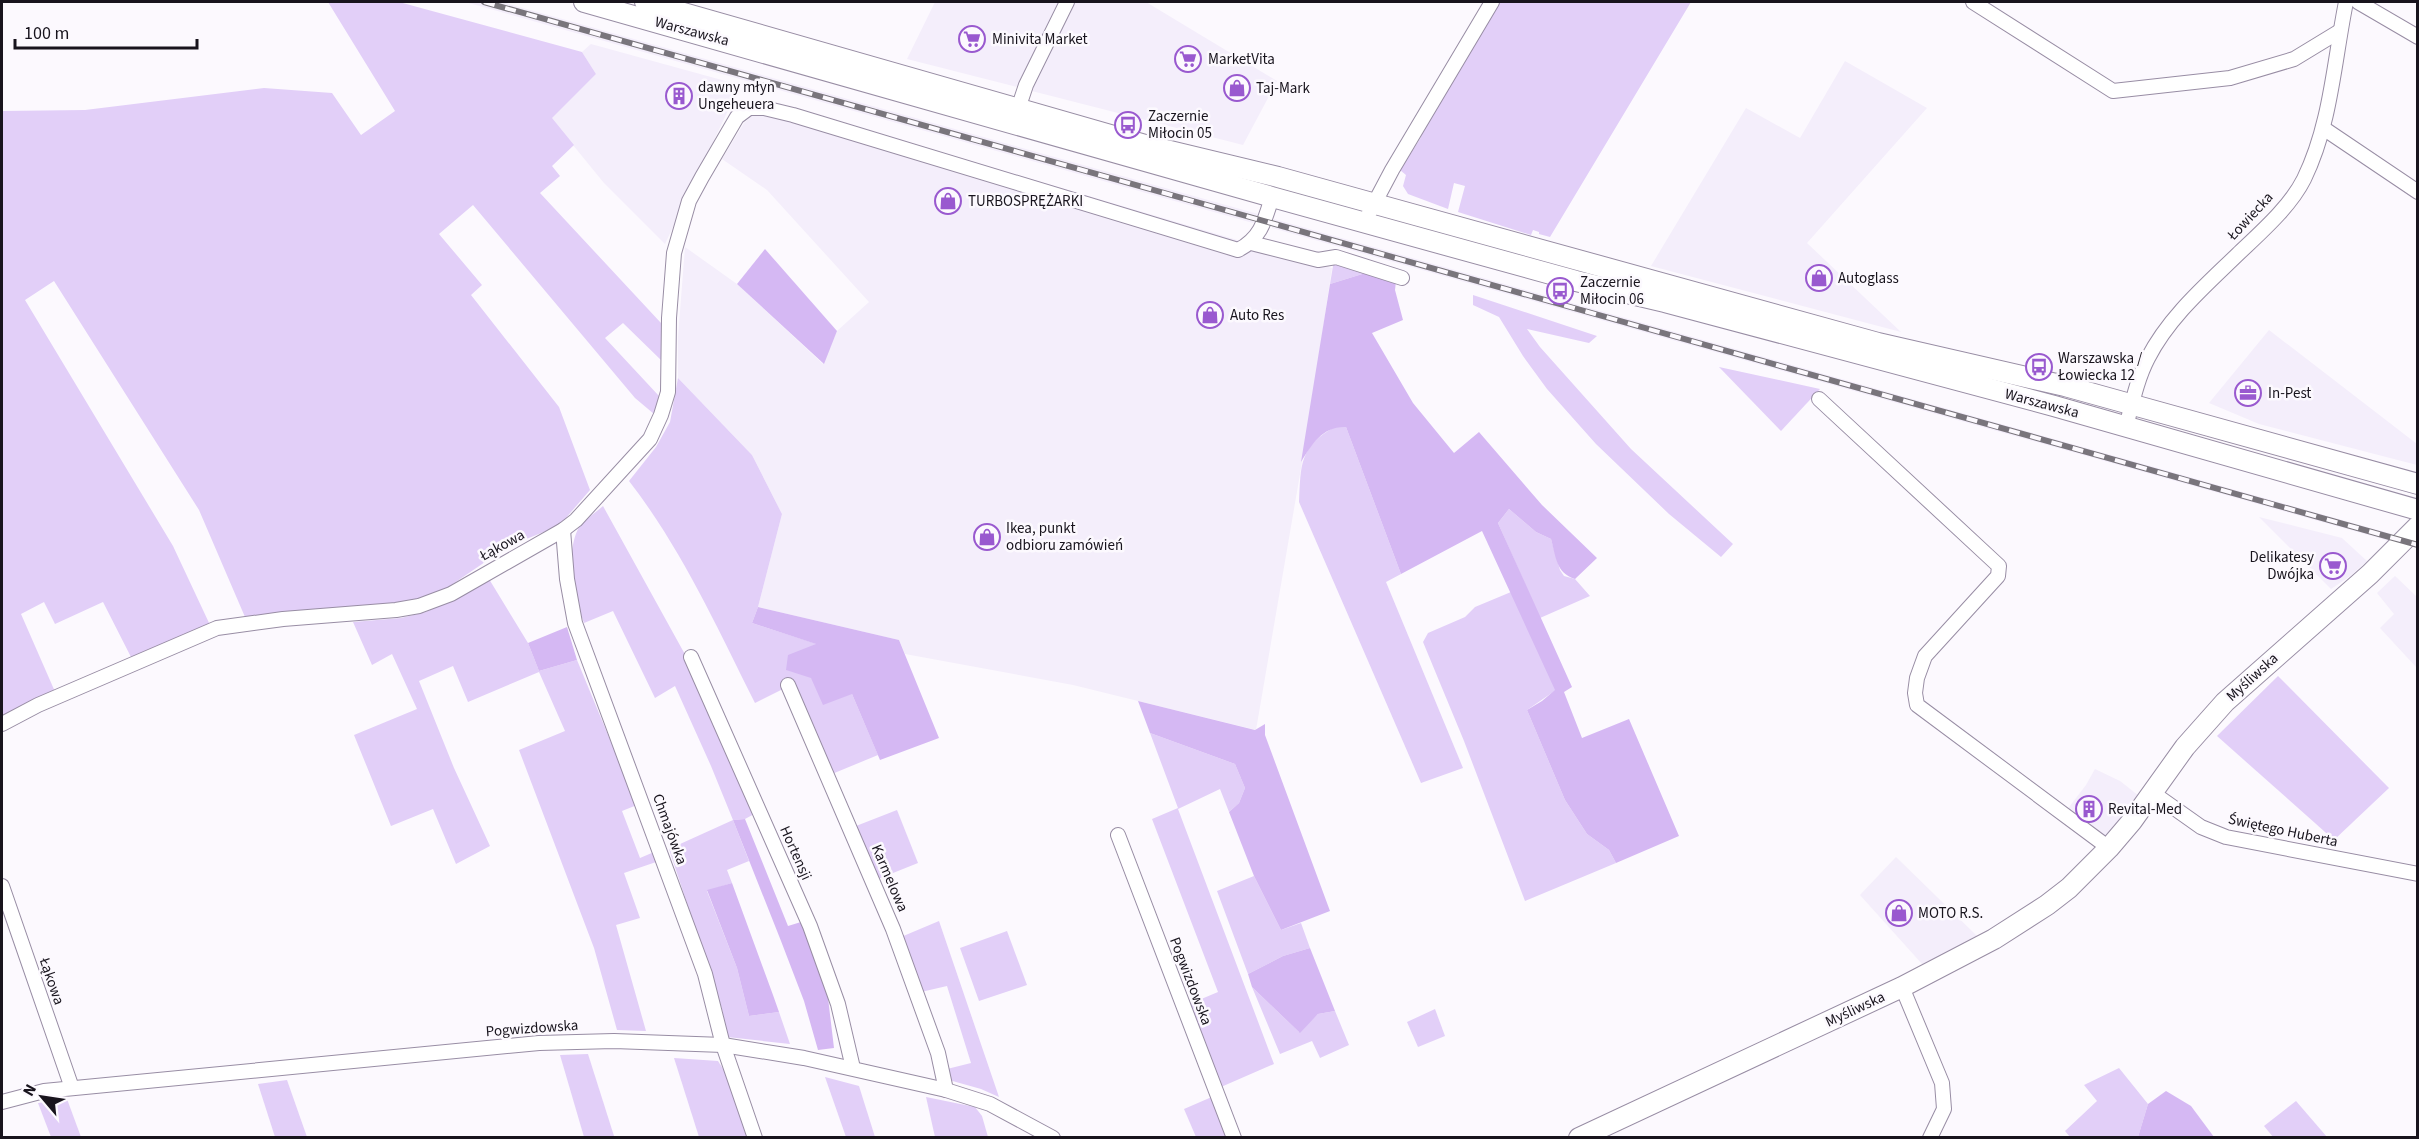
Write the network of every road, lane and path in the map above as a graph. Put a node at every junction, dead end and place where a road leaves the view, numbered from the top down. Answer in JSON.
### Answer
{"nodes":[{"id":1,"x":584,"y":2,"type":"edge"},
{"id":2,"x":645,"y":2,"type":"edge"},
{"id":3,"x":1067,"y":2,"type":"edge"},
{"id":4,"x":1492,"y":2,"type":"edge"},
{"id":5,"x":1973,"y":2,"type":"edge"},
{"id":6,"x":2346,"y":2,"type":"edge"},
{"id":7,"x":2358,"y":2,"type":"edge"},
{"id":8,"x":685,"y":7,"type":"edge"},
{"id":9,"x":2340,"y":31,"type":"junction"},
{"id":10,"x":2418,"y":37,"type":"edge"},
{"id":11,"x":773,"y":46,"type":"junction"},
{"id":12,"x":1016,"y":115,"type":"junction"},
{"id":13,"x":2323,"y":128,"type":"junction"},
{"id":14,"x":2418,"y":192,"type":"edge"},
{"id":15,"x":1272,"y":196,"type":"junction"},
{"id":16,"x":1370,"y":213,"type":"junction"},
{"id":17,"x":1251,"y":243,"type":"junction"},
{"id":18,"x":1402,"y":278,"type":"dead end"},
{"id":19,"x":1819,"y":399,"type":"dead end"},
{"id":20,"x":2132,"y":406,"type":"junction"},
{"id":21,"x":2126,"y":427,"type":"junction"},
{"id":22,"x":2418,"y":484,"type":"edge"},
{"id":23,"x":2418,"y":510,"type":"edge"},
{"id":24,"x":2418,"y":526,"type":"edge"},
{"id":25,"x":563,"y":530,"type":"junction"},
{"id":26,"x":691,"y":657,"type":"dead end"},
{"id":27,"x":788,"y":685,"type":"dead end"},
{"id":28,"x":2,"y":724,"type":"edge"},
{"id":29,"x":2153,"y":793,"type":"junction"},
{"id":30,"x":1118,"y":835,"type":"dead end"},
{"id":31,"x":2109,"y":848,"type":"junction"},
{"id":32,"x":2418,"y":874,"type":"edge"},
{"id":33,"x":2,"y":886,"type":"edge"},
{"id":34,"x":1902,"y":987,"type":"junction"},
{"id":35,"x":723,"y":1045,"type":"junction"},
{"id":36,"x":854,"y":1068,"type":"junction"},
{"id":37,"x":72,"y":1088,"type":"junction"},
{"id":38,"x":946,"y":1090,"type":"junction"},
{"id":39,"x":2,"y":1102,"type":"edge"},
{"id":40,"x":755,"y":1137,"type":"edge"},
{"id":41,"x":1053,"y":1137,"type":"edge"},
{"id":42,"x":1234,"y":1137,"type":"edge"},
{"id":43,"x":1579,"y":1137,"type":"edge"},
{"id":44,"x":1930,"y":1137,"type":"edge"}],
"edges":[{"from":1,"to":11,"type":"main road","name":"Warszawska"},
{"from":2,"to":8,"type":"main road","name":"Warszawska"},
{"from":3,"to":12,"type":"street"},
{"from":4,"to":16,"type":"street"},
{"from":5,"to":9,"type":"street"},
{"from":6,"to":9,"type":"street","name":"Łowiecka"},
{"from":7,"to":10,"type":"street"},
{"from":8,"to":11,"type":"main road","name":"Warszawska"},
{"from":9,"to":13,"type":"street","name":"Łowiecka"},
{"from":11,"to":12,"type":"main road"},
{"from":12,"to":15,"type":"main road"},
{"from":12,"to":16,"type":"main road"},
{"from":13,"to":14,"type":"street"},
{"from":13,"to":20,"type":"street","name":"Łowiecka"},
{"from":15,"to":16,"type":"main road"},
{"from":15,"to":17,"type":"street"},
{"from":16,"to":20,"type":"main road","name":"Warszawska"},
{"from":16,"to":21,"type":"main road","name":"Warszawska"},
{"from":17,"to":18,"type":"street"},
{"from":17,"to":25,"type":"street","name":"Łąkowa"},
{"from":19,"to":31,"type":"street"},
{"from":20,"to":21,"type":"street","name":"Łowiecka"},
{"from":20,"to":22,"type":"main road","name":"Warszawska"},
{"from":21,"to":23,"type":"main road","name":"Warszawska"},
{"from":24,"to":29,"type":"main road","name":"Myśliwska"},
{"from":25,"to":28,"type":"street","name":"Łąkowa"},
{"from":25,"to":35,"type":"street","name":"Chmajówka"},
{"from":26,"to":36,"type":"street","name":"Hortensji"},
{"from":27,"to":38,"type":"street","name":"Karmelowa"},
{"from":29,"to":31,"type":"main road","name":"Myśliwska"},
{"from":29,"to":32,"type":"street","name":"Świętego Huberta"},
{"from":30,"to":42,"type":"street","name":"Pogwizdowska"},
{"from":31,"to":34,"type":"main road","name":"Myśliwska"},
{"from":33,"to":37,"type":"street","name":"Łąkowa"},
{"from":34,"to":43,"type":"main road","name":"Myśliwska"},
{"from":34,"to":44,"type":"street"},
{"from":35,"to":36,"type":"street","name":"Pogwizdowska"},
{"from":35,"to":37,"type":"street","name":"Pogwizdowska"},
{"from":35,"to":40,"type":"street","name":"Chmajówka"},
{"from":36,"to":38,"type":"street","name":"Pogwizdowska"},
{"from":37,"to":39,"type":"street","name":"Pogwizdowska"},
{"from":38,"to":41,"type":"street","name":"Pogwizdowska"}]}
